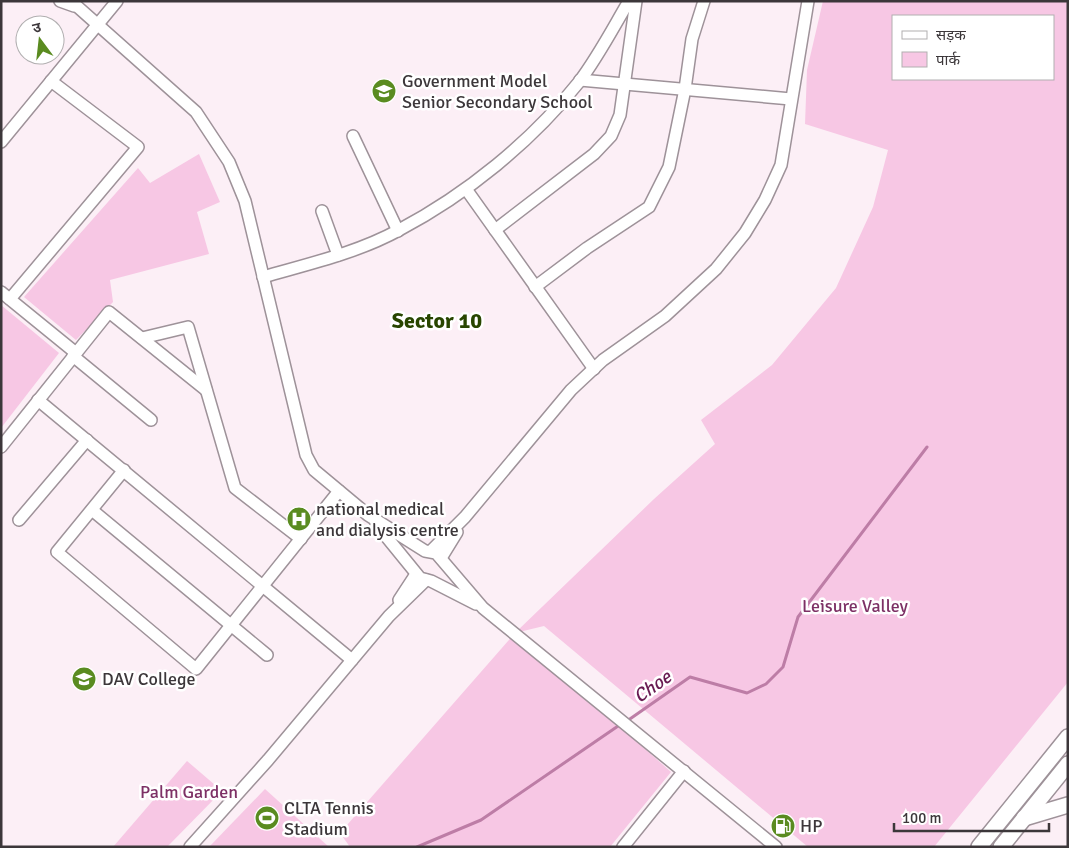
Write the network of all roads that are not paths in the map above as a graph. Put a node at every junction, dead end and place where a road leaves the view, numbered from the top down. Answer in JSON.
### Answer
{"nodes":[{"id":1,"x":60,"y":1,"type":"edge"},
{"id":2,"x":117,"y":1,"type":"edge"},
{"id":3,"x":629,"y":1,"type":"edge"},
{"id":4,"x":636,"y":1,"type":"edge"},
{"id":5,"x":704,"y":1,"type":"edge"},
{"id":6,"x":808,"y":1,"type":"edge"},
{"id":7,"x":73,"y":4,"type":"edge"},
{"id":8,"x":97,"y":25,"type":"junction"},
{"id":9,"x":580,"y":80,"type":"junction"},
{"id":10,"x":51,"y":81,"type":"junction"},
{"id":11,"x":624,"y":84,"type":"junction"},
{"id":12,"x":685,"y":90,"type":"junction"},
{"id":13,"x":791,"y":99,"type":"junction"},
{"id":14,"x":353,"y":136,"type":"dead end"},
{"id":15,"x":1,"y":142,"type":"edge"},
{"id":16,"x":466,"y":189,"type":"junction"},
{"id":17,"x":322,"y":211,"type":"dead end"},
{"id":18,"x":495,"y":230,"type":"junction"},
{"id":19,"x":398,"y":231,"type":"junction"},
{"id":20,"x":338,"y":255,"type":"junction"},
{"id":21,"x":263,"y":277,"type":"junction"},
{"id":22,"x":535,"y":286,"type":"junction"},
{"id":23,"x":6,"y":296,"type":"edge"},
{"id":24,"x":142,"y":338,"type":"junction"},
{"id":25,"x":75,"y":355,"type":"junction"},
{"id":26,"x":594,"y":369,"type":"junction"},
{"id":27,"x":206,"y":390,"type":"junction"},
{"id":28,"x":38,"y":400,"type":"junction"},
{"id":29,"x":151,"y":420,"type":"dead end"},
{"id":30,"x":86,"y":440,"type":"junction"},
{"id":31,"x":1,"y":447,"type":"edge"},
{"id":32,"x":124,"y":470,"type":"junction"},
{"id":33,"x":339,"y":491,"type":"junction"},
{"id":34,"x":92,"y":510,"type":"junction"},
{"id":35,"x":368,"y":515,"type":"junction"},
{"id":36,"x":465,"y":517,"type":"junction"},
{"id":37,"x":20,"y":520,"type":"dead end"},
{"id":38,"x":301,"y":538,"type":"junction"},
{"id":39,"x":428,"y":551,"type":"junction"},
{"id":40,"x":442,"y":561,"type":"junction"},
{"id":41,"x":414,"y":571,"type":"junction"},
{"id":42,"x":428,"y":581,"type":"junction"},
{"id":43,"x":264,"y":585,"type":"junction"},
{"id":44,"x":484,"y":608,"type":"junction"},
{"id":45,"x":389,"y":616,"type":"junction"},
{"id":46,"x":231,"y":626,"type":"junction"},
{"id":47,"x":267,"y":655,"type":"dead end"},
{"id":48,"x":352,"y":660,"type":"junction"},
{"id":49,"x":1068,"y":737,"type":"edge"},
{"id":50,"x":1068,"y":764,"type":"edge"},
{"id":51,"x":684,"y":771,"type":"junction"},
{"id":52,"x":1068,"y":805,"type":"edge"},
{"id":53,"x":1024,"y":818,"type":"junction"},
{"id":54,"x":190,"y":847,"type":"edge"},
{"id":55,"x":623,"y":847,"type":"edge"},
{"id":56,"x":776,"y":847,"type":"edge"},
{"id":57,"x":979,"y":847,"type":"edge"},
{"id":58,"x":1001,"y":847,"type":"edge"}],
"edges":[{"from":1,"to":7,"type":"street"},
{"from":2,"to":8,"type":"street"},
{"from":3,"to":9,"type":"street"},
{"from":4,"to":11,"type":"street"},
{"from":5,"to":12,"type":"street"},
{"from":6,"to":13,"type":"street"},
{"from":7,"to":8,"type":"street"},
{"from":8,"to":10,"type":"street"},
{"from":8,"to":21,"type":"street"},
{"from":9,"to":11,"type":"street"},
{"from":9,"to":16,"type":"street"},
{"from":10,"to":15,"type":"street"},
{"from":10,"to":23,"type":"street"},
{"from":11,"to":12,"type":"street"},
{"from":11,"to":18,"type":"street"},
{"from":12,"to":13,"type":"street"},
{"from":12,"to":22,"type":"street"},
{"from":13,"to":26,"type":"street"},
{"from":14,"to":19,"type":"street"},
{"from":16,"to":18,"type":"street"},
{"from":16,"to":19,"type":"street"},
{"from":17,"to":20,"type":"street"},
{"from":18,"to":22,"type":"street"},
{"from":19,"to":20,"type":"street"},
{"from":20,"to":21,"type":"street"},
{"from":21,"to":33,"type":"street"},
{"from":22,"to":26,"type":"street"},
{"from":23,"to":25,"type":"street"},
{"from":24,"to":25,"type":"street"},
{"from":24,"to":27,"type":"street"},
{"from":24,"to":27,"type":"street"},
{"from":25,"to":28,"type":"street"},
{"from":25,"to":29,"type":"street"},
{"from":26,"to":36,"type":"street"},
{"from":27,"to":38,"type":"street"},
{"from":28,"to":30,"type":"street"},
{"from":28,"to":31,"type":"street"},
{"from":30,"to":32,"type":"street"},
{"from":30,"to":37,"type":"street"},
{"from":32,"to":34,"type":"street"},
{"from":32,"to":43,"type":"street"},
{"from":33,"to":35,"type":"street"},
{"from":33,"to":38,"type":"street"},
{"from":34,"to":46,"type":"street"},
{"from":34,"to":46,"type":"street"},
{"from":35,"to":39,"type":"street"},
{"from":35,"to":41,"type":"street"},
{"from":36,"to":39,"type":"street"},
{"from":36,"to":40,"type":"street"},
{"from":38,"to":43,"type":"street"},
{"from":39,"to":40,"type":"street"},
{"from":39,"to":41,"type":"street"},
{"from":40,"to":42,"type":"street"},
{"from":40,"to":44,"type":"street"},
{"from":41,"to":42,"type":"street"},
{"from":41,"to":45,"type":"street"},
{"from":42,"to":44,"type":"street"},
{"from":42,"to":45,"type":"street"},
{"from":43,"to":46,"type":"street"},
{"from":43,"to":48,"type":"street"},
{"from":44,"to":51,"type":"street"},
{"from":45,"to":48,"type":"street"},
{"from":46,"to":47,"type":"street"},
{"from":48,"to":54,"type":"street"},
{"from":49,"to":57,"type":"main road"},
{"from":50,"to":53,"type":"main road"},
{"from":51,"to":55,"type":"street"},
{"from":51,"to":56,"type":"street"},
{"from":52,"to":53,"type":"main road"},
{"from":53,"to":58,"type":"main road"}]}
